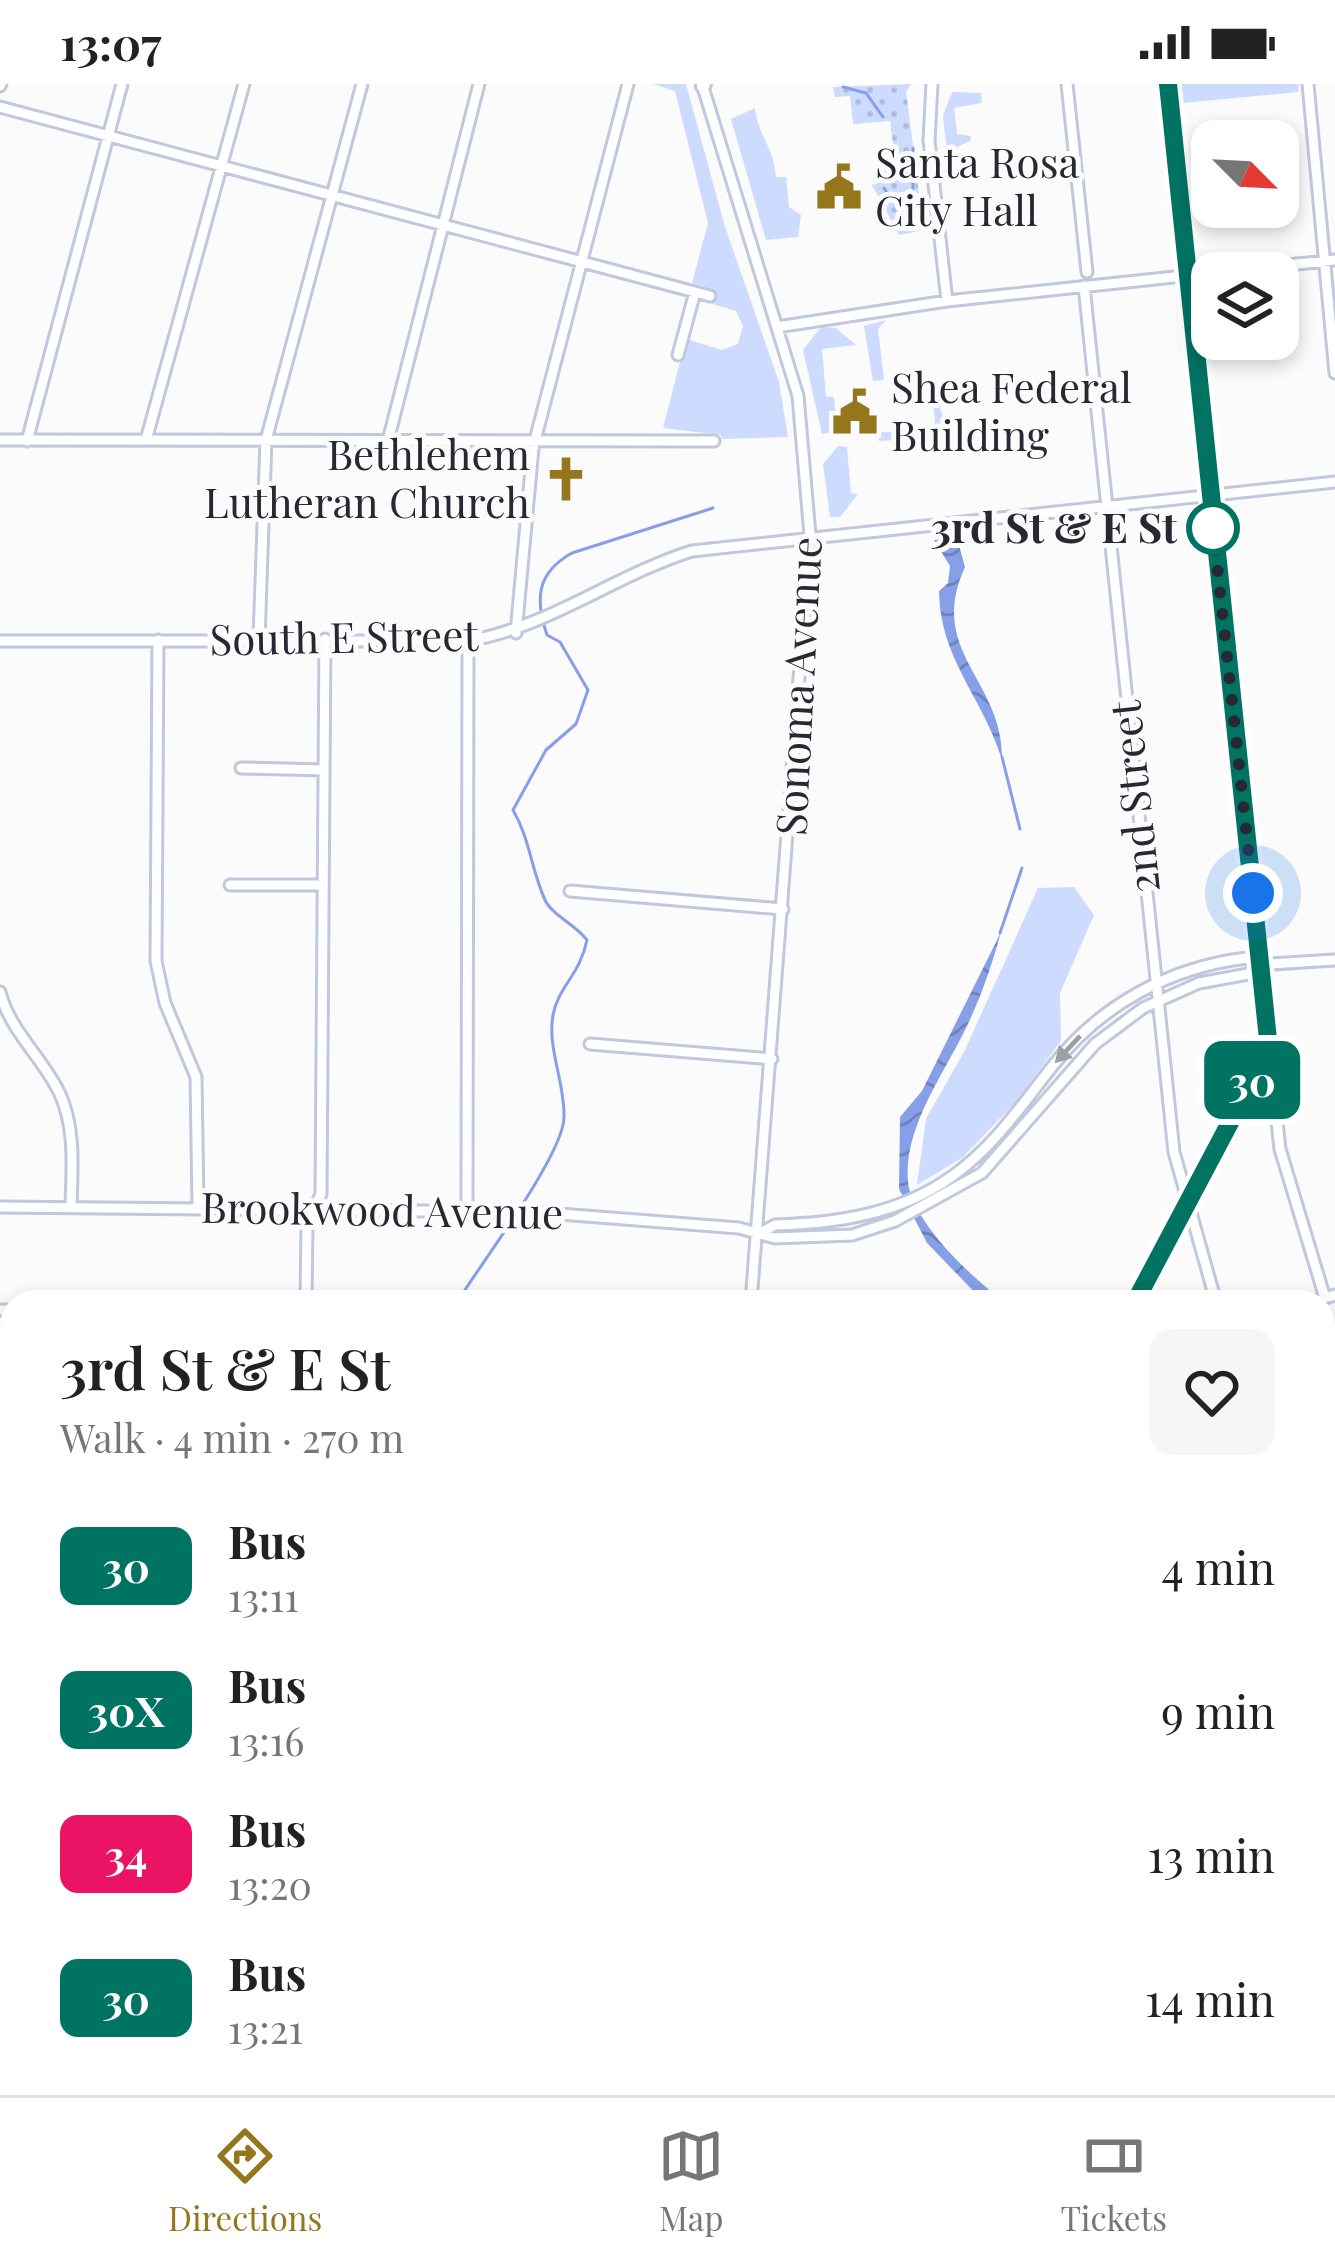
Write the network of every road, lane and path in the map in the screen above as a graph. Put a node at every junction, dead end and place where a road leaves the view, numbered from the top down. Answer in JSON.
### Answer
{"nodes":[{"id":1,"x":122,"y":84,"type":"edge"},
{"id":2,"x":244,"y":84,"type":"edge"},
{"id":3,"x":362,"y":84,"type":"edge"},
{"id":4,"x":479,"y":84,"type":"edge"},
{"id":5,"x":628,"y":84,"type":"edge"},
{"id":6,"x":932,"y":84,"type":"edge"},
{"id":7,"x":1067,"y":84,"type":"edge"},
{"id":8,"x":1168,"y":84,"type":"edge"},
{"id":9,"x":1308,"y":84,"type":"edge"},
{"id":10,"x":703,"y":85,"type":"edge"},
{"id":11,"x":0,"y":107,"type":"edge"},
{"id":12,"x":108,"y":137,"type":"junction"},
{"id":13,"x":222,"y":166,"type":"junction"},
{"id":14,"x":333,"y":194,"type":"junction"},
{"id":15,"x":442,"y":224,"type":"junction"},
{"id":16,"x":1331,"y":261,"type":"edge"},
{"id":17,"x":582,"y":262,"type":"junction"},
{"id":18,"x":1088,"y":272,"type":"dead end"},
{"id":19,"x":1188,"y":274,"type":"junction"},
{"id":20,"x":1084,"y":286,"type":"junction"},
{"id":21,"x":695,"y":292,"type":"junction"},
{"id":22,"x":710,"y":296,"type":"dead end"},
{"id":23,"x":947,"y":301,"type":"junction"},
{"id":24,"x":777,"y":327,"type":"junction"},
{"id":25,"x":677,"y":356,"type":"dead end"},
{"id":26,"x":1335,"y":373,"type":"edge"},
{"id":27,"x":389,"y":437,"type":"junction"},
{"id":28,"x":536,"y":439,"type":"junction"},
{"id":29,"x":0,"y":440,"type":"edge"},
{"id":30,"x":27,"y":440,"type":"junction"},
{"id":31,"x":146,"y":440,"type":"junction"},
{"id":32,"x":266,"y":440,"type":"junction"},
{"id":33,"x":714,"y":441,"type":"dead end"},
{"id":34,"x":1335,"y":482,"type":"edge"},
{"id":35,"x":1210,"y":495,"type":"junction"},
{"id":36,"x":1106,"y":507,"type":"junction"},
{"id":37,"x":811,"y":535,"type":"junction"},
{"id":38,"x":516,"y":633,"type":"junction"},
{"id":39,"x":259,"y":639,"type":"junction"},
{"id":40,"x":325,"y":639,"type":"junction"},
{"id":41,"x":0,"y":640,"type":"edge"},
{"id":42,"x":158,"y":640,"type":"junction"},
{"id":43,"x":468,"y":641,"type":"junction"},
{"id":44,"x":241,"y":768,"type":"dead end"},
{"id":45,"x":324,"y":770,"type":"junction"},
{"id":46,"x":230,"y":885,"type":"dead end"},
{"id":47,"x":323,"y":885,"type":"junction"},
{"id":48,"x":570,"y":891,"type":"dead end"},
{"id":49,"x":783,"y":909,"type":"junction"},
{"id":50,"x":1335,"y":960,"type":"edge"},
{"id":51,"x":1259,"y":965,"type":"junction"},
{"id":52,"x":1154,"y":983,"type":"junction"},
{"id":53,"x":0,"y":992,"type":"edge"},
{"id":54,"x":1155,"y":1002,"type":"junction"},
{"id":55,"x":590,"y":1044,"type":"dead end"},
{"id":56,"x":1269,"y":1049,"type":"junction"},
{"id":57,"x":772,"y":1060,"type":"junction"},
{"id":58,"x":1186,"y":1203,"type":"junction"},
{"id":59,"x":71,"y":1207,"type":"junction"},
{"id":60,"x":198,"y":1207,"type":"junction"},
{"id":61,"x":0,"y":1208,"type":"edge"},
{"id":62,"x":314,"y":1210,"type":"junction"},
{"id":63,"x":467,"y":1210,"type":"junction"},
{"id":64,"x":761,"y":1231,"type":"junction"},
{"id":65,"x":306,"y":1290,"type":"edge"},
{"id":66,"x":753,"y":1290,"type":"edge"},
{"id":67,"x":1141,"y":1290,"type":"edge"},
{"id":68,"x":1212,"y":1290,"type":"edge"},
{"id":69,"x":1328,"y":1290,"type":"edge"}],
"edges":[{"from":1,"to":12,"type":"street"},
{"from":2,"to":13,"type":"street"},
{"from":3,"to":14,"type":"street"},
{"from":4,"to":15,"type":"street"},
{"from":5,"to":17,"type":"street"},
{"from":6,"to":23,"type":"street"},
{"from":7,"to":18,"type":"street"},
{"from":8,"to":19,"type":"main road"},
{"from":9,"to":16,"type":"street"},
{"from":10,"to":24,"type":"street","name":"Sonoma Avenue"},
{"from":11,"to":12,"type":"street"},
{"from":12,"to":13,"type":"street"},
{"from":12,"to":30,"type":"street"},
{"from":13,"to":14,"type":"street"},
{"from":13,"to":31,"type":"street"},
{"from":14,"to":15,"type":"street"},
{"from":14,"to":32,"type":"street"},
{"from":15,"to":17,"type":"street"},
{"from":15,"to":27,"type":"street"},
{"from":16,"to":19,"type":"street"},
{"from":16,"to":26,"type":"street"},
{"from":17,"to":21,"type":"street"},
{"from":17,"to":28,"type":"street"},
{"from":19,"to":20,"type":"street"},
{"from":19,"to":35,"type":"main road"},
{"from":20,"to":23,"type":"street"},
{"from":20,"to":36,"type":"street","name":"2nd Street"},
{"from":21,"to":22,"type":"street"},
{"from":21,"to":25,"type":"street"},
{"from":23,"to":24,"type":"street"},
{"from":24,"to":37,"type":"street","name":"Sonoma Avenue"},
{"from":27,"to":28,"type":"street"},
{"from":27,"to":32,"type":"street"},
{"from":28,"to":33,"type":"street"},
{"from":28,"to":38,"type":"street"},
{"from":29,"to":30,"type":"street"},
{"from":30,"to":31,"type":"street"},
{"from":31,"to":32,"type":"street"},
{"from":32,"to":39,"type":"street"},
{"from":34,"to":35,"type":"street","name":"South E Street"},
{"from":35,"to":36,"type":"street","name":"South E Street"},
{"from":35,"to":51,"type":"main road"},
{"from":36,"to":37,"type":"street","name":"South E Street"},
{"from":36,"to":52,"type":"street","name":"2nd Street"},
{"from":37,"to":38,"type":"street","name":"South E Street"},
{"from":37,"to":49,"type":"street","name":"Sonoma Avenue"},
{"from":38,"to":43,"type":"street","name":"South E Street"},
{"from":39,"to":40,"type":"street","name":"South E Street"},
{"from":39,"to":42,"type":"street","name":"South E Street"},
{"from":40,"to":43,"type":"street","name":"South E Street"},
{"from":40,"to":45,"type":"street"},
{"from":41,"to":42,"type":"street","name":"South E Street"},
{"from":42,"to":60,"type":"street"},
{"from":43,"to":63,"type":"street"},
{"from":44,"to":45,"type":"street"},
{"from":45,"to":47,"type":"street"},
{"from":46,"to":47,"type":"street"},
{"from":47,"to":62,"type":"street"},
{"from":48,"to":49,"type":"street"},
{"from":49,"to":57,"type":"street","name":"Sonoma Avenue"},
{"from":50,"to":51,"type":"street","name":"Brookwood Avenue"},
{"from":51,"to":52,"type":"street","name":"Brookwood Avenue"},
{"from":51,"to":54,"type":"street","name":"Brookwood Avenue"},
{"from":51,"to":56,"type":"main road"},
{"from":52,"to":54,"type":"street","name":"2nd Street"},
{"from":52,"to":64,"type":"street","name":"Brookwood Avenue","one_way":true},
{"from":53,"to":59,"type":"street"},
{"from":54,"to":58,"type":"street","name":"2nd Street"},
{"from":54,"to":64,"type":"street","name":"Brookwood Avenue"},
{"from":55,"to":57,"type":"street"},
{"from":56,"to":58,"type":"main road"},
{"from":56,"to":69,"type":"street"},
{"from":57,"to":64,"type":"street","name":"Sonoma Avenue"},
{"from":58,"to":67,"type":"main road"},
{"from":58,"to":68,"type":"street","name":"2nd Street"},
{"from":59,"to":60,"type":"street","name":"Brookwood Avenue"},
{"from":59,"to":61,"type":"street","name":"Brookwood Avenue"},
{"from":60,"to":62,"type":"street","name":"Brookwood Avenue"},
{"from":62,"to":63,"type":"street","name":"Brookwood Avenue"},
{"from":62,"to":65,"type":"street"},
{"from":63,"to":64,"type":"street","name":"Brookwood Avenue"},
{"from":64,"to":66,"type":"street","name":"Sonoma Avenue"}]}
